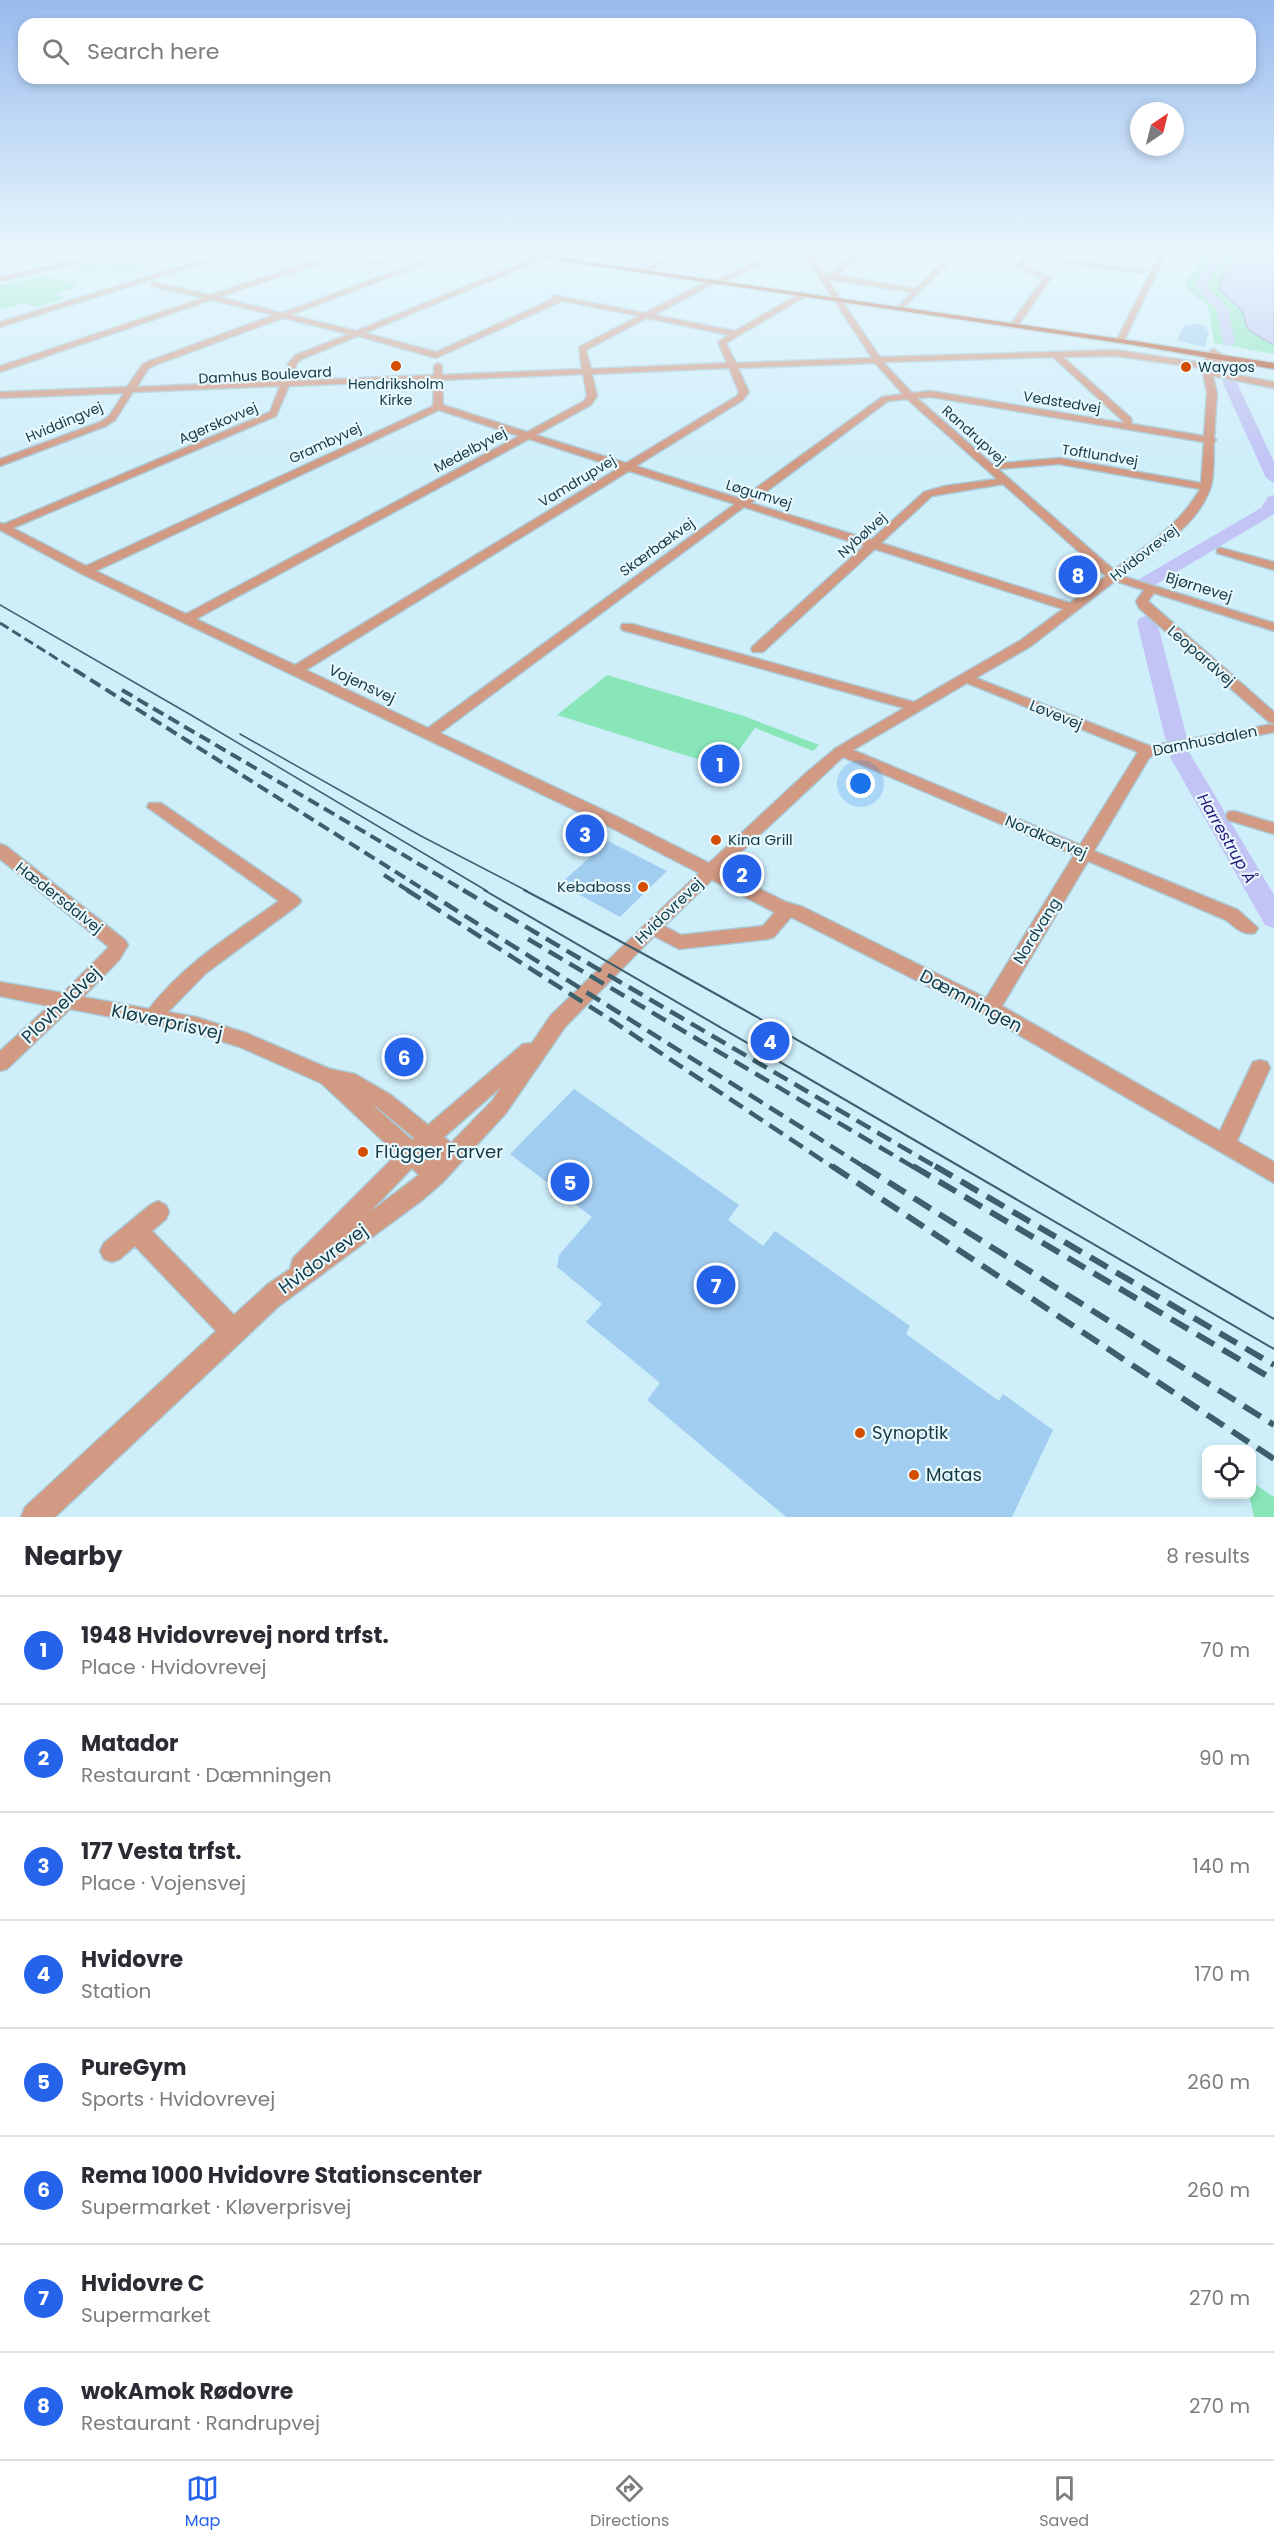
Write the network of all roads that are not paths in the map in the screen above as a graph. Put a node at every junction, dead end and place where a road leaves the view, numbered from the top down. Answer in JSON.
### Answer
{"nodes":[{"id":1,"x":137,"y":323,"type":"edge"},
{"id":2,"x":261,"y":323,"type":"edge"},
{"id":3,"x":313,"y":323,"type":"edge"},
{"id":4,"x":384,"y":323,"type":"edge"},
{"id":5,"x":505,"y":323,"type":"edge"},
{"id":6,"x":633,"y":323,"type":"edge"},
{"id":7,"x":687,"y":323,"type":"edge"},
{"id":8,"x":755,"y":323,"type":"edge"},
{"id":9,"x":853,"y":323,"type":"edge"},
{"id":10,"x":1005,"y":323,"type":"edge"},
{"id":11,"x":1021,"y":323,"type":"edge"},
{"id":12,"x":1129,"y":323,"type":"edge"},
{"id":13,"x":738,"y":333,"type":"junction"},
{"id":14,"x":357,"y":334,"type":"junction"},
{"id":15,"x":1121,"y":340,"type":"junction"},
{"id":16,"x":1215,"y":354,"type":"junction"},
{"id":17,"x":436,"y":355,"type":"junction"},
{"id":18,"x":1056,"y":355,"type":"junction"},
{"id":19,"x":1274,"y":361,"type":"edge"},
{"id":20,"x":878,"y":362,"type":"junction"},
{"id":21,"x":1274,"y":366,"type":"edge"},
{"id":22,"x":734,"y":368,"type":"junction"},
{"id":23,"x":0,"y":369,"type":"edge"},
{"id":24,"x":1208,"y":372,"type":"junction"},
{"id":25,"x":587,"y":373,"type":"junction"},
{"id":26,"x":437,"y":379,"type":"junction"},
{"id":27,"x":1274,"y":385,"type":"edge"},
{"id":28,"x":285,"y":386,"type":"junction"},
{"id":29,"x":129,"y":392,"type":"junction"},
{"id":30,"x":0,"y":394,"type":"edge"},
{"id":31,"x":908,"y":395,"type":"junction"},
{"id":32,"x":0,"y":400,"type":"edge"},
{"id":33,"x":438,"y":407,"type":"junction"},
{"id":34,"x":1126,"y":427,"type":"junction"},
{"id":35,"x":526,"y":436,"type":"junction"},
{"id":36,"x":1211,"y":440,"type":"junction"},
{"id":37,"x":0,"y":463,"type":"edge"},
{"id":38,"x":988,"y":467,"type":"junction"},
{"id":39,"x":627,"y":468,"type":"junction"},
{"id":40,"x":1004,"y":482,"type":"junction"},
{"id":41,"x":1206,"y":487,"type":"junction"},
{"id":42,"x":741,"y":504,"type":"junction"},
{"id":43,"x":2,"y":527,"type":"edge"},
{"id":44,"x":873,"y":545,"type":"junction"},
{"id":45,"x":1221,"y":551,"type":"dead end"},
{"id":46,"x":1274,"y":566,"type":"edge"},
{"id":47,"x":86,"y":571,"type":"junction"},
{"id":48,"x":1114,"y":577,"type":"junction"},
{"id":49,"x":1151,"y":589,"type":"junction"},
{"id":50,"x":1073,"y":608,"type":"junction"},
{"id":51,"x":186,"y":619,"type":"junction"},
{"id":52,"x":627,"y":627,"type":"dead end"},
{"id":53,"x":1274,"y":627,"type":"edge"},
{"id":54,"x":758,"y":649,"type":"dead end"},
{"id":55,"x":296,"y":671,"type":"junction"},
{"id":56,"x":965,"y":678,"type":"junction"},
{"id":57,"x":916,"y":707,"type":"junction"},
{"id":58,"x":1274,"y":719,"type":"edge"},
{"id":59,"x":1274,"y":728,"type":"edge"},
{"id":60,"x":429,"y":734,"type":"junction"},
{"id":61,"x":1149,"y":751,"type":"junction"},
{"id":62,"x":841,"y":752,"type":"junction"},
{"id":63,"x":155,"y":807,"type":"dead end"},
{"id":64,"x":1234,"y":816,"type":"dead end"},
{"id":65,"x":1274,"y":829,"type":"edge"},
{"id":66,"x":0,"y":850,"type":"edge"},
{"id":67,"x":1085,"y":854,"type":"junction"},
{"id":68,"x":711,"y":871,"type":"junction"},
{"id":69,"x":787,"y":909,"type":"junction"},
{"id":70,"x":652,"y":927,"type":"junction"},
{"id":71,"x":1250,"y":928,"type":"dead end"},
{"id":72,"x":119,"y":945,"type":"joint"},
{"id":73,"x":0,"y":989,"type":"edge"},
{"id":74,"x":67,"y":1001,"type":"junction"},
{"id":75,"x":990,"y":1009,"type":"junction"},
{"id":76,"x":154,"y":1017,"type":"junction"},
{"id":77,"x":545,"y":1038,"type":"junction"},
{"id":78,"x":0,"y":1063,"type":"edge"},
{"id":79,"x":1260,"y":1068,"type":"dead end"},
{"id":80,"x":328,"y":1077,"type":"junction"},
{"id":81,"x":429,"y":1137,"type":"junction"},
{"id":82,"x":1225,"y":1144,"type":"junction"},
{"id":83,"x":412,"y":1153,"type":"junction"},
{"id":84,"x":452,"y":1157,"type":"junction"},
{"id":85,"x":1274,"y":1173,"type":"edge"},
{"id":86,"x":435,"y":1175,"type":"junction"},
{"id":87,"x":158,"y":1212,"type":"dead end"},
{"id":88,"x":136,"y":1231,"type":"junction"},
{"id":89,"x":112,"y":1251,"type":"dead end"},
{"id":90,"x":271,"y":1298,"type":"junction"},
{"id":91,"x":234,"y":1332,"type":"junction"},
{"id":92,"x":35,"y":1517,"type":"edge"}],
"edges":[{"from":1,"to":23,"type":"street"},
{"from":2,"to":29,"type":"street","name":"Hviddingvej"},
{"from":3,"to":14,"type":"street"},
{"from":4,"to":14,"type":"street","name":"Agerskovvej"},
{"from":5,"to":17,"type":"street"},
{"from":6,"to":25,"type":"street","name":"Medelbyvej"},
{"from":7,"to":13,"type":"street"},
{"from":8,"to":13,"type":"street"},
{"from":9,"to":20,"type":"street","name":"Randrupvej"},
{"from":10,"to":15,"type":"main road"},
{"from":11,"to":15,"type":"main road"},
{"from":12,"to":15,"type":"street"},
{"from":13,"to":22,"type":"street","name":"Vamdrupvej"},
{"from":14,"to":17,"type":"street"},
{"from":14,"to":28,"type":"street","name":"Agerskovvej"},
{"from":15,"to":16,"type":"main road"},
{"from":16,"to":19,"type":"main road"},
{"from":16,"to":21,"type":"main road"},
{"from":16,"to":24,"type":"street"},
{"from":17,"to":26,"type":"street"},
{"from":18,"to":20,"type":"street","name":"Damhus Boulevard"},
{"from":18,"to":24,"type":"street","name":"Damhus Boulevard"},
{"from":18,"to":34,"type":"street"},
{"from":20,"to":22,"type":"street","name":"Damhus Boulevard"},
{"from":20,"to":31,"type":"street","name":"Randrupvej"},
{"from":22,"to":25,"type":"street","name":"Damhus Boulevard"},
{"from":22,"to":39,"type":"street","name":"Vamdrupvej"},
{"from":24,"to":27,"type":"street","name":"Damhus Boulevard"},
{"from":24,"to":36,"type":"street","name":"Hvidovrevej"},
{"from":25,"to":26,"type":"street","name":"Damhus Boulevard"},
{"from":25,"to":35,"type":"street","name":"Medelbyvej"},
{"from":26,"to":28,"type":"street","name":"Damhus Boulevard"},
{"from":26,"to":33,"type":"street"},
{"from":28,"to":29,"type":"street","name":"Damhus Boulevard"},
{"from":28,"to":43,"type":"street","name":"Agerskovvej"},
{"from":29,"to":30,"type":"street","name":"Damhus Boulevard"},
{"from":29,"to":32,"type":"street","name":"Damhus Boulevard"},
{"from":29,"to":37,"type":"street","name":"Hviddingvej"},
{"from":31,"to":34,"type":"street","name":"Vedstedvej"},
{"from":31,"to":38,"type":"street","name":"Randrupvej"},
{"from":31,"to":42,"type":"street","name":"Skærbækvej"},
{"from":33,"to":35,"type":"street","name":"Løgumvej"},
{"from":33,"to":47,"type":"street","name":"Grambyvej"},
{"from":34,"to":36,"type":"street","name":"Vedstedvej"},
{"from":35,"to":39,"type":"street","name":"Løgumvej"},
{"from":35,"to":51,"type":"street","name":"Medelbyvej"},
{"from":36,"to":41,"type":"street","name":"Hvidovrevej"},
{"from":38,"to":40,"type":"street","name":"Randrupvej"},
{"from":38,"to":41,"type":"street","name":"Toftlundvej"},
{"from":39,"to":42,"type":"street","name":"Løgumvej"},
{"from":39,"to":55,"type":"street","name":"Vamdrupvej"},
{"from":40,"to":44,"type":"street","name":"Nybølvej"},
{"from":40,"to":48,"type":"street","name":"Randrupvej"},
{"from":41,"to":48,"type":"street","name":"Hvidovrevej"},
{"from":42,"to":44,"type":"street","name":"Løgumvej"},
{"from":42,"to":60,"type":"street","name":"Skærbækvej"},
{"from":43,"to":47,"type":"street","name":"Vojensvej"},
{"from":44,"to":50,"type":"street","name":"Løgumvej"},
{"from":44,"to":54,"type":"street","name":"Nybølvej"},
{"from":45,"to":46,"type":"street"},
{"from":47,"to":51,"type":"street","name":"Vojensvej"},
{"from":48,"to":49,"type":"street","name":"Bjørnevej"},
{"from":48,"to":50,"type":"street","name":"Hvidovrevej"},
{"from":49,"to":53,"type":"street","name":"Bjørnevej"},
{"from":49,"to":58,"type":"street","name":"Leopardvej"},
{"from":50,"to":56,"type":"street","name":"Hvidovrevej"},
{"from":51,"to":55,"type":"street","name":"Vojensvej"},
{"from":52,"to":57,"type":"street"},
{"from":55,"to":60,"type":"street","name":"Vojensvej"},
{"from":56,"to":57,"type":"street","name":"Hvidovrevej"},
{"from":56,"to":61,"type":"street","name":"Løvevej"},
{"from":57,"to":62,"type":"street","name":"Hvidovrevej"},
{"from":59,"to":61,"type":"street","name":"Damhusdalen"},
{"from":60,"to":68,"type":"street","name":"Vojensvej"},
{"from":61,"to":67,"type":"street","name":"Damhusdalen"},
{"from":62,"to":67,"type":"street","name":"Nordkærvej"},
{"from":62,"to":68,"type":"street","name":"Hvidovrevej"},
{"from":63,"to":76,"type":"street"},
{"from":64,"to":65,"type":"street"},
{"from":66,"to":72,"type":"street","name":"Hædersdalvej"},
{"from":67,"to":71,"type":"street","name":"Nordkærvej"},
{"from":67,"to":75,"type":"street","name":"Nordvang"},
{"from":68,"to":69,"type":"street","name":"Dæmningen"},
{"from":68,"to":70,"type":"street","name":"Hvidovrevej"},
{"from":69,"to":70,"type":"street"},
{"from":69,"to":75,"type":"street","name":"Dæmningen"},
{"from":70,"to":77,"type":"street","name":"Hvidovrevej"},
{"from":72,"to":74,"type":"street","name":"Plovheldvej"},
{"from":73,"to":74,"type":"street","name":"Kløverprisvej"},
{"from":74,"to":76,"type":"street","name":"Kløverprisvej"},
{"from":74,"to":78,"type":"street","name":"Plovheldvej"},
{"from":75,"to":82,"type":"street","name":"Dæmningen"},
{"from":76,"to":80,"type":"street","name":"Kløverprisvej"},
{"from":77,"to":81,"type":"street","name":"Hvidovrevej"},
{"from":77,"to":84,"type":"street","name":"Hvidovrevej"},
{"from":79,"to":82,"type":"street"},
{"from":80,"to":81,"type":"street","name":"Kløverprisvej"},
{"from":80,"to":83,"type":"street","name":"Kløverprisvej"},
{"from":81,"to":83,"type":"street","name":"Hvidovrevej"},
{"from":81,"to":84,"type":"street","name":"Kløverprisvej"},
{"from":82,"to":85,"type":"street","name":"Dæmningen"},
{"from":83,"to":86,"type":"street","name":"Kløverprisvej"},
{"from":83,"to":90,"type":"street","name":"Hvidovrevej"},
{"from":84,"to":86,"type":"street","name":"Hvidovrevej"},
{"from":86,"to":90,"type":"street","name":"Hvidovrevej"},
{"from":87,"to":88,"type":"street"},
{"from":88,"to":89,"type":"street"},
{"from":88,"to":91,"type":"street"},
{"from":90,"to":91,"type":"street","name":"Hvidovrevej"},
{"from":91,"to":92,"type":"street","name":"Hvidovrevej"}]}
